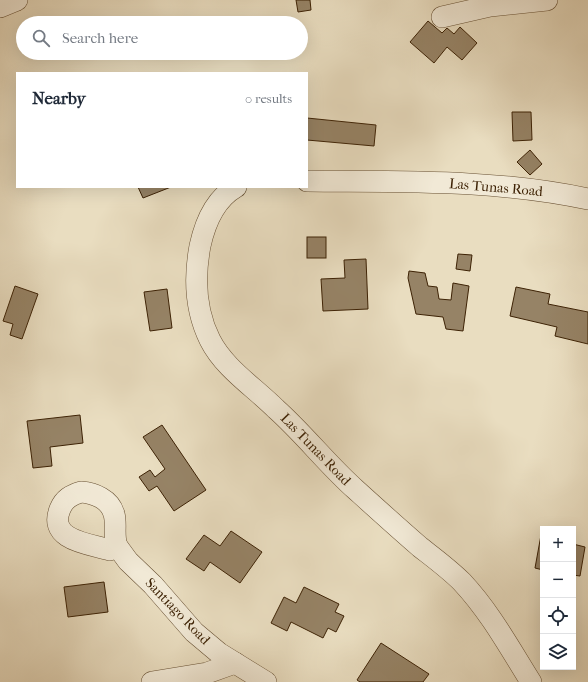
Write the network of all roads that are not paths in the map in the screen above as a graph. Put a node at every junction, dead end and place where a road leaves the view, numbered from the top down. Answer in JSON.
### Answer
{"nodes":[{"id":1,"x":18,"y":0,"type":"edge"},
{"id":2,"x":546,"y":0,"type":"edge"},
{"id":3,"x":0,"y":7,"type":"edge"},
{"id":4,"x":442,"y":17,"type":"dead end"},
{"id":5,"x":308,"y":180,"type":"edge"},
{"id":6,"x":235,"y":188,"type":"edge"},
{"id":7,"x":588,"y":199,"type":"edge"},
{"id":8,"x":117,"y":546,"type":"dead end"},
{"id":9,"x":235,"y":663,"type":"junction"},
{"id":10,"x":152,"y":682,"type":"edge"},
{"id":11,"x":266,"y":682,"type":"edge"},
{"id":12,"x":531,"y":682,"type":"edge"}],
"edges":[{"from":1,"to":3,"type":"street"},
{"from":2,"to":4,"type":"street"},
{"from":5,"to":7,"type":"street","name":"Las Tunas Road"},
{"from":6,"to":12,"type":"street","name":"Las Tunas Road"},
{"from":8,"to":9,"type":"street","name":"Santiago Road"},
{"from":9,"to":10,"type":"street"},
{"from":9,"to":11,"type":"street","name":"Santiago Road"}]}
